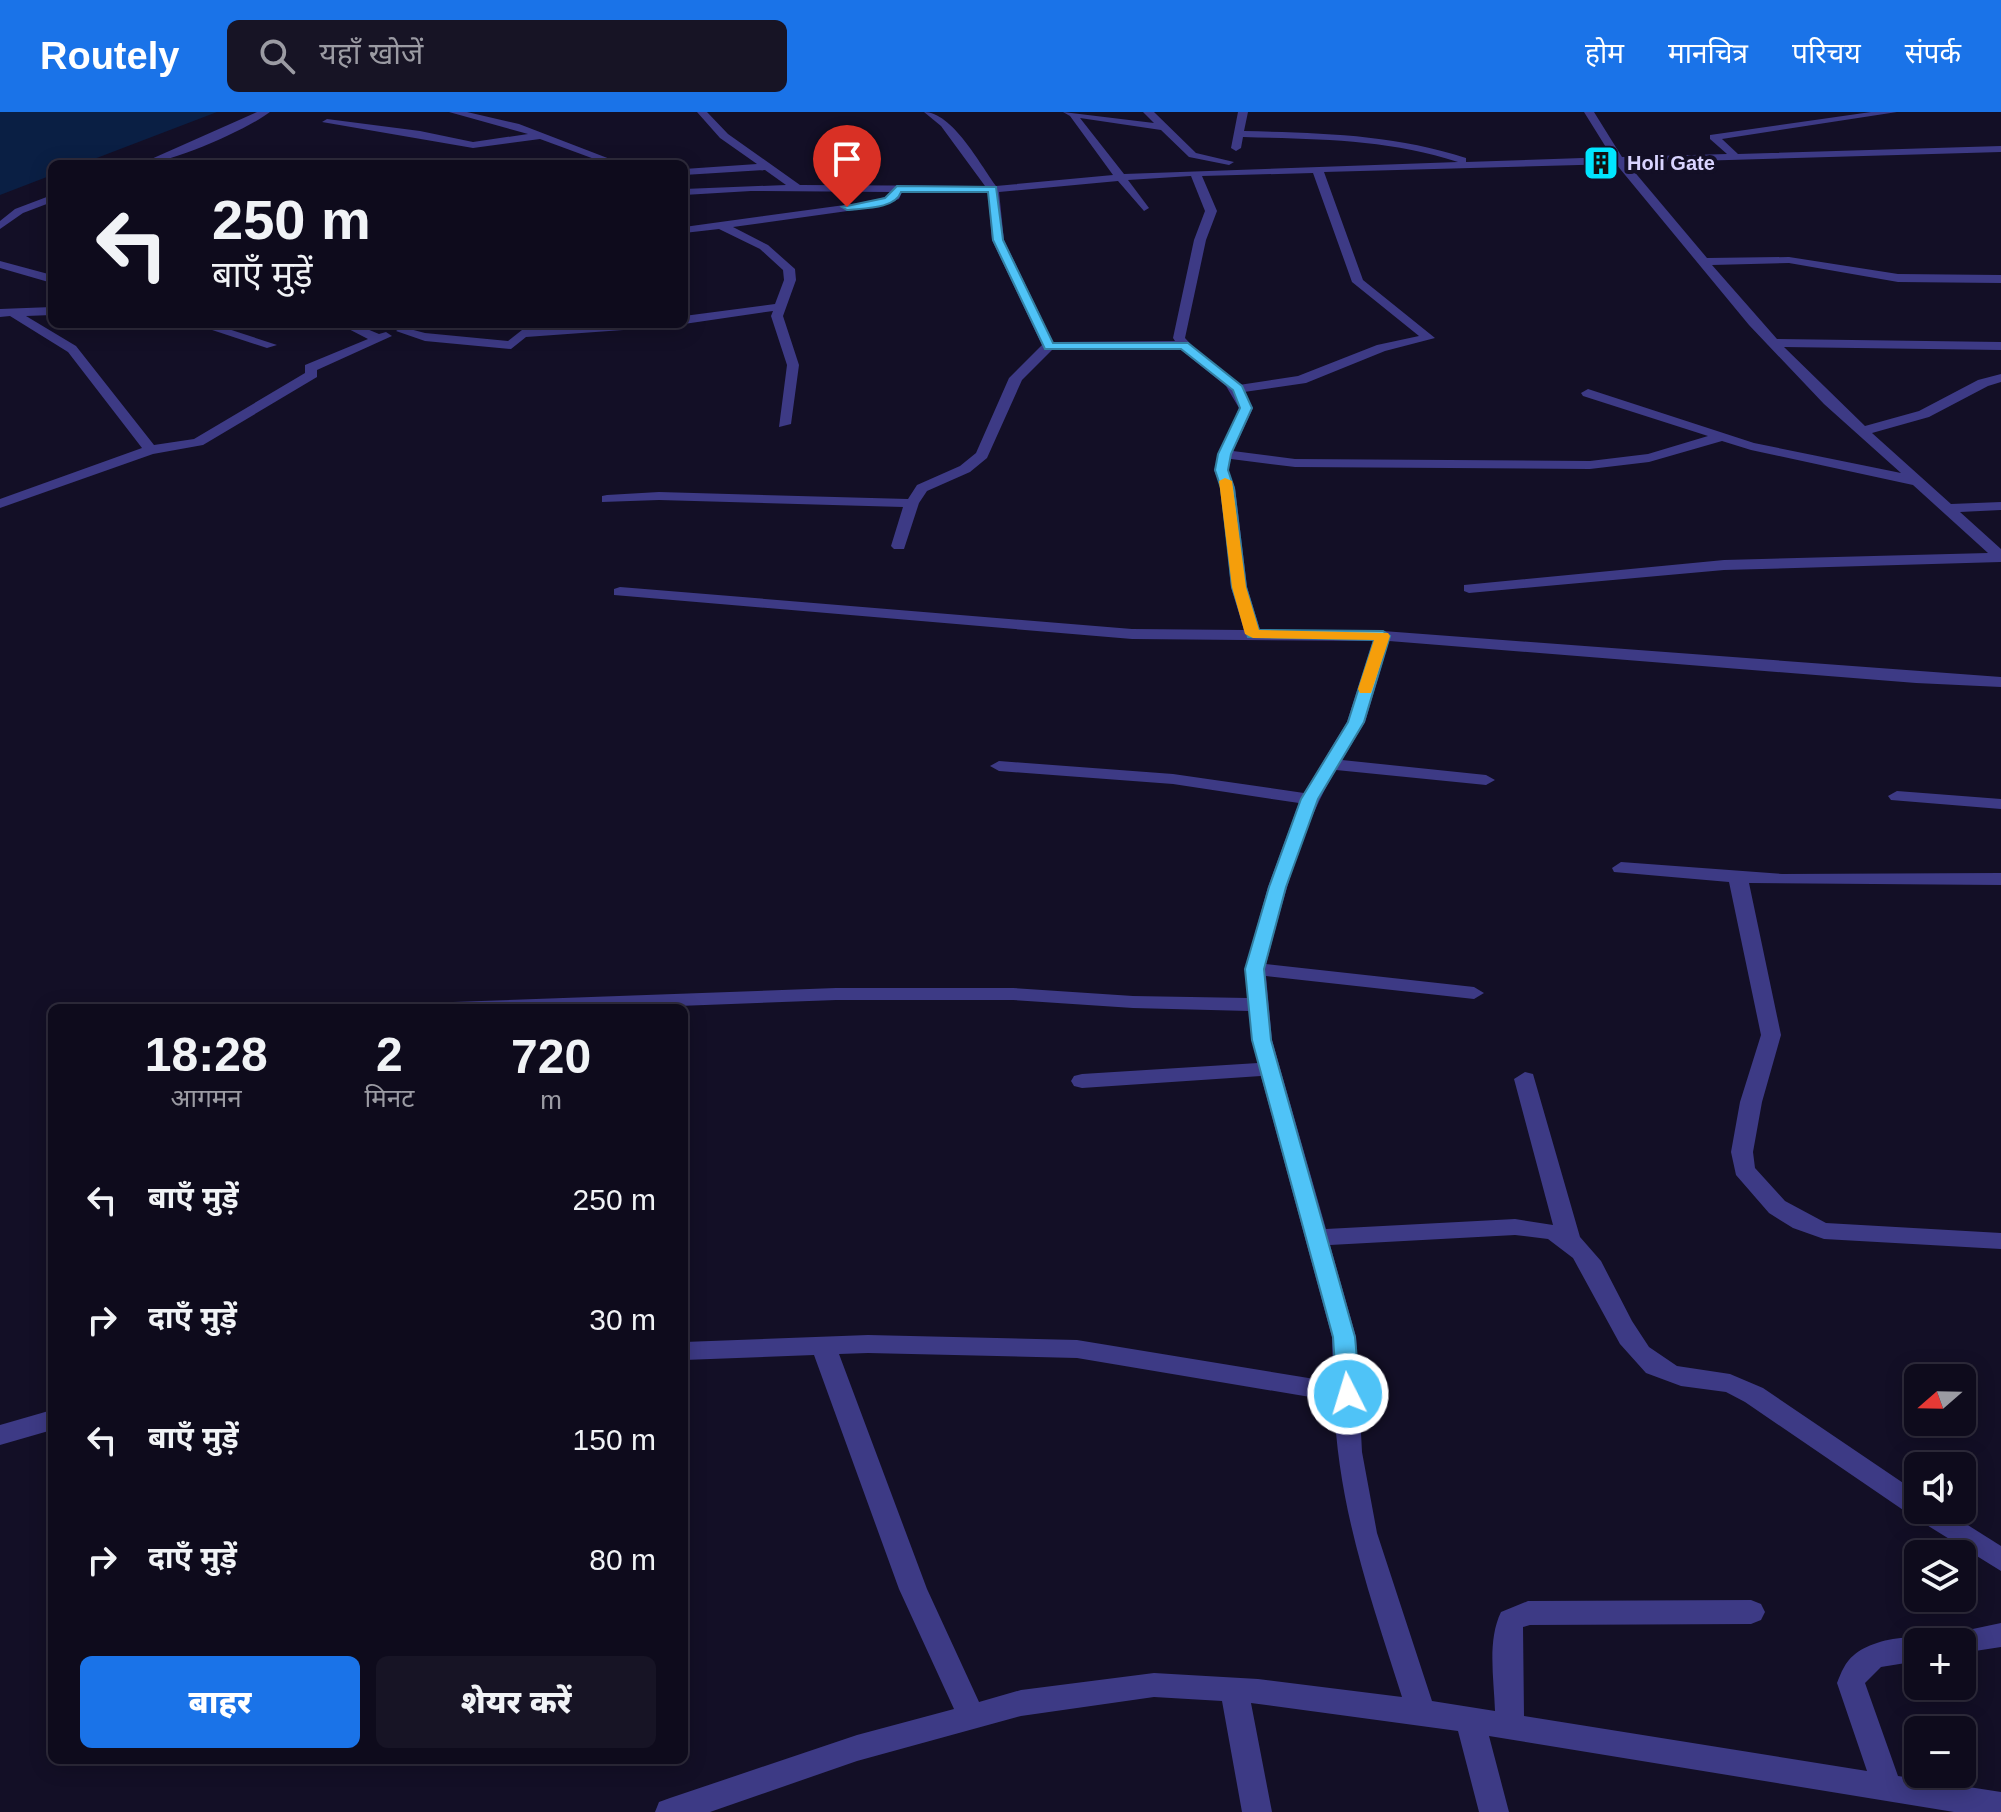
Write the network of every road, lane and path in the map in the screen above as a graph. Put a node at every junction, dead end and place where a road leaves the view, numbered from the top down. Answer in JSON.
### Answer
{"nodes":[{"id":1,"x":265,"y":112,"type":"edge"},
{"id":2,"x":454,"y":112,"type":"edge"},
{"id":3,"x":702,"y":112,"type":"edge"},
{"id":4,"x":929,"y":112,"type":"edge"},
{"id":5,"x":1148,"y":112,"type":"edge"},
{"id":6,"x":1243,"y":112,"type":"edge"},
{"id":7,"x":1589,"y":112,"type":"edge"},
{"id":8,"x":1831,"y":112,"type":"edge"},
{"id":9,"x":1892,"y":112,"type":"edge"},
{"id":10,"x":1071,"y":115,"type":"edge"},
{"id":11,"x":1845,"y":119,"type":"junction"},
{"id":12,"x":327,"y":122,"type":"dead end"},
{"id":13,"x":1161,"y":127,"type":"junction"},
{"id":14,"x":1237,"y":134,"type":"junction"},
{"id":15,"x":539,"y":136,"type":"junction"},
{"id":16,"x":2001,"y":149,"type":"edge"},
{"id":17,"x":1737,"y":158,"type":"junction"},
{"id":18,"x":155,"y":160,"type":"edge"},
{"id":19,"x":607,"y":160,"type":"edge"},
{"id":20,"x":1619,"y":160,"type":"junction"},
{"id":21,"x":1474,"y":164,"type":"junction"},
{"id":22,"x":766,"y":167,"type":"junction"},
{"id":23,"x":1237,"y":167,"type":"junction"},
{"id":24,"x":1317,"y":169,"type":"junction"},
{"id":25,"x":688,"y":172,"type":"edge"},
{"id":26,"x":1195,"y":173,"type":"junction"},
{"id":27,"x":1122,"y":178,"type":"junction"},
{"id":28,"x":797,"y":188,"type":"junction"},
{"id":29,"x":897,"y":189,"type":"junction"},
{"id":30,"x":993,"y":189,"type":"junction"},
{"id":31,"x":688,"y":192,"type":"edge"},
{"id":32,"x":48,"y":200,"type":"edge"},
{"id":33,"x":1144,"y":208,"type":"dead end"},
{"id":34,"x":721,"y":225,"type":"junction"},
{"id":35,"x":0,"y":226,"type":"edge"},
{"id":36,"x":688,"y":229,"type":"edge"},
{"id":37,"x":1703,"y":262,"type":"junction"},
{"id":38,"x":0,"y":266,"type":"edge"},
{"id":39,"x":0,"y":278,"type":"edge"},
{"id":40,"x":48,"y":278,"type":"edge"},
{"id":41,"x":2001,"y":279,"type":"edge"},
{"id":42,"x":778,"y":307,"type":"junction"},
{"id":43,"x":48,"y":311,"type":"edge"},
{"id":44,"x":7,"y":314,"type":"edge"},
{"id":45,"x":688,"y":319,"type":"edge"},
{"id":46,"x":214,"y":328,"type":"edge"},
{"id":47,"x":354,"y":328,"type":"edge"},
{"id":48,"x":410,"y":328,"type":"edge"},
{"id":49,"x":599,"y":328,"type":"edge"},
{"id":50,"x":402,"y":331,"type":"junction"},
{"id":51,"x":379,"y":339,"type":"junction"},
{"id":52,"x":1773,"y":343,"type":"junction"},
{"id":53,"x":271,"y":345,"type":"dead end"},
{"id":54,"x":1184,"y":345,"type":"junction"},
{"id":55,"x":1049,"y":346,"type":"junction"},
{"id":56,"x":2001,"y":346,"type":"edge"},
{"id":57,"x":2001,"y":378,"type":"edge"},
{"id":58,"x":1238,"y":389,"type":"junction"},
{"id":59,"x":1588,"y":393,"type":"dead end"},
{"id":60,"x":784,"y":424,"type":"dead end"},
{"id":61,"x":1863,"y":431,"type":"junction"},
{"id":62,"x":1721,"y":437,"type":"junction"},
{"id":63,"x":150,"y":450,"type":"junction"},
{"id":64,"x":1225,"y":454,"type":"junction"},
{"id":65,"x":1920,"y":482,"type":"junction"},
{"id":66,"x":607,"y":499,"type":"dead end"},
{"id":67,"x":912,"y":503,"type":"junction"},
{"id":68,"x":0,"y":504,"type":"edge"},
{"id":69,"x":2001,"y":506,"type":"edge"},
{"id":70,"x":1949,"y":508,"type":"junction"},
{"id":71,"x":899,"y":546,"type":"dead end"},
{"id":72,"x":2001,"y":557,"type":"edge"},
{"id":73,"x":1469,"y":588,"type":"dead end"},
{"id":74,"x":620,"y":592,"type":"dead end"},
{"id":75,"x":1253,"y":634,"type":"junction"},
{"id":76,"x":1383,"y":636,"type":"junction"},
{"id":77,"x":2001,"y":682,"type":"edge"},
{"id":78,"x":1331,"y":764,"type":"junction"},
{"id":79,"x":999,"y":766,"type":"dead end"},
{"id":80,"x":1486,"y":780,"type":"dead end"},
{"id":81,"x":1897,"y":796,"type":"dead end"},
{"id":82,"x":1309,"y":799,"type":"junction"},
{"id":83,"x":2001,"y":804,"type":"edge"},
{"id":84,"x":1621,"y":868,"type":"dead end"},
{"id":85,"x":1738,"y":877,"type":"junction"},
{"id":86,"x":2001,"y":879,"type":"edge"},
{"id":87,"x":1255,"y":969,"type":"junction"},
{"id":88,"x":1474,"y":993,"type":"dead end"},
{"id":89,"x":562,"y":1004,"type":"edge"},
{"id":90,"x":1258,"y":1005,"type":"junction"},
{"id":91,"x":1270,"y":1069,"type":"junction"},
{"id":92,"x":1525,"y":1079,"type":"dead end"},
{"id":93,"x":1082,"y":1081,"type":"dead end"},
{"id":94,"x":1315,"y":1238,"type":"junction"},
{"id":95,"x":1569,"y":1240,"type":"junction"},
{"id":96,"x":2001,"y":1241,"type":"edge"},
{"id":97,"x":823,"y":1345,"type":"junction"},
{"id":98,"x":688,"y":1351,"type":"edge"},
{"id":99,"x":1348,"y":1394,"type":"junction"},
{"id":100,"x":48,"y":1421,"type":"edge"},
{"id":101,"x":0,"y":1435,"type":"edge"},
{"id":102,"x":1904,"y":1497,"type":"edge"},
{"id":103,"x":1945,"y":1524,"type":"edge"},
{"id":104,"x":2001,"y":1560,"type":"edge"},
{"id":105,"x":1751,"y":1612,"type":"dead end"},
{"id":106,"x":2001,"y":1635,"type":"edge"},
{"id":107,"x":1976,"y":1639,"type":"edge"},
{"id":108,"x":1904,"y":1652,"type":"edge"},
{"id":109,"x":1234,"y":1690,"type":"junction"},
{"id":110,"x":1421,"y":1712,"type":"junction"},
{"id":111,"x":972,"y":1717,"type":"junction"},
{"id":112,"x":1470,"y":1720,"type":"junction"},
{"id":113,"x":1510,"y":1726,"type":"junction"},
{"id":114,"x":1887,"y":1787,"type":"junction"},
{"id":115,"x":1946,"y":1804,"type":"edge"},
{"id":116,"x":2001,"y":1806,"type":"edge"},
{"id":117,"x":670,"y":1812,"type":"edge"},
{"id":118,"x":1257,"y":1812,"type":"edge"},
{"id":119,"x":1494,"y":1812,"type":"edge"}],
"edges":[{"from":1,"to":18,"type":"street"},
{"from":2,"to":15,"type":"street"},
{"from":3,"to":22,"type":"street"},
{"from":4,"to":30,"type":"street"},
{"from":5,"to":13,"type":"street"},
{"from":6,"to":14,"type":"street"},
{"from":7,"to":20,"type":"street"},
{"from":8,"to":11,"type":"street"},
{"from":9,"to":11,"type":"street"},
{"from":10,"to":13,"type":"street"},
{"from":10,"to":27,"type":"street"},
{"from":11,"to":17,"type":"street"},
{"from":12,"to":15,"type":"street"},
{"from":13,"to":23,"type":"street"},
{"from":14,"to":21,"type":"street"},
{"from":14,"to":23,"type":"street"},
{"from":15,"to":19,"type":"street"},
{"from":16,"to":17,"type":"street"},
{"from":17,"to":20,"type":"street"},
{"from":20,"to":21,"type":"street"},
{"from":20,"to":37,"type":"street"},
{"from":21,"to":24,"type":"street"},
{"from":22,"to":25,"type":"street"},
{"from":22,"to":28,"type":"street"},
{"from":23,"to":24,"type":"street"},
{"from":23,"to":26,"type":"street"},
{"from":24,"to":58,"type":"street"},
{"from":26,"to":27,"type":"street"},
{"from":26,"to":54,"type":"street"},
{"from":27,"to":30,"type":"street"},
{"from":27,"to":33,"type":"street"},
{"from":28,"to":29,"type":"street"},
{"from":28,"to":31,"type":"street"},
{"from":29,"to":30,"type":"street"},
{"from":29,"to":34,"type":"street"},
{"from":30,"to":55,"type":"street"},
{"from":32,"to":35,"type":"street"},
{"from":34,"to":36,"type":"street"},
{"from":34,"to":42,"type":"street"},
{"from":37,"to":41,"type":"street"},
{"from":37,"to":52,"type":"street"},
{"from":38,"to":39,"type":"street"},
{"from":38,"to":40,"type":"street"},
{"from":42,"to":45,"type":"street"},
{"from":42,"to":60,"type":"street"},
{"from":43,"to":44,"type":"street"},
{"from":44,"to":63,"type":"street"},
{"from":46,"to":53,"type":"street"},
{"from":47,"to":51,"type":"street"},
{"from":48,"to":50,"type":"street"},
{"from":49,"to":50,"type":"street"},
{"from":50,"to":51,"type":"street"},
{"from":51,"to":63,"type":"street"},
{"from":52,"to":56,"type":"street"},
{"from":52,"to":61,"type":"street"},
{"from":54,"to":55,"type":"street"},
{"from":54,"to":58,"type":"street"},
{"from":55,"to":67,"type":"street"},
{"from":57,"to":61,"type":"street"},
{"from":58,"to":64,"type":"street"},
{"from":59,"to":62,"type":"street"},
{"from":61,"to":65,"type":"street"},
{"from":62,"to":64,"type":"street"},
{"from":62,"to":65,"type":"street"},
{"from":63,"to":68,"type":"street"},
{"from":64,"to":75,"type":"street"},
{"from":65,"to":70,"type":"street"},
{"from":66,"to":67,"type":"street"},
{"from":67,"to":71,"type":"street"},
{"from":69,"to":70,"type":"street"},
{"from":70,"to":72,"type":"street"},
{"from":72,"to":73,"type":"street"},
{"from":74,"to":75,"type":"street"},
{"from":75,"to":76,"type":"street"},
{"from":76,"to":77,"type":"street"},
{"from":76,"to":78,"type":"street"},
{"from":78,"to":80,"type":"street"},
{"from":78,"to":82,"type":"street"},
{"from":79,"to":82,"type":"street"},
{"from":81,"to":83,"type":"street"},
{"from":82,"to":87,"type":"street"},
{"from":84,"to":85,"type":"street"},
{"from":85,"to":86,"type":"street"},
{"from":85,"to":96,"type":"street"},
{"from":87,"to":88,"type":"street"},
{"from":87,"to":90,"type":"street"},
{"from":89,"to":90,"type":"street"},
{"from":90,"to":91,"type":"street"},
{"from":91,"to":93,"type":"street"},
{"from":91,"to":94,"type":"street"},
{"from":92,"to":95,"type":"street"},
{"from":94,"to":95,"type":"street"},
{"from":94,"to":99,"type":"street"},
{"from":95,"to":102,"type":"street"},
{"from":97,"to":98,"type":"street"},
{"from":97,"to":99,"type":"street"},
{"from":97,"to":111,"type":"street"},
{"from":99,"to":110,"type":"street"},
{"from":100,"to":101,"type":"street"},
{"from":103,"to":104,"type":"street"},
{"from":105,"to":113,"type":"street"},
{"from":106,"to":107,"type":"street"},
{"from":108,"to":114,"type":"street"},
{"from":109,"to":110,"type":"street"},
{"from":109,"to":111,"type":"street"},
{"from":109,"to":118,"type":"street"},
{"from":110,"to":112,"type":"street"},
{"from":111,"to":117,"type":"street"},
{"from":112,"to":113,"type":"street"},
{"from":112,"to":119,"type":"street"},
{"from":113,"to":114,"type":"street"},
{"from":114,"to":115,"type":"street"},
{"from":115,"to":116,"type":"street"}]}
